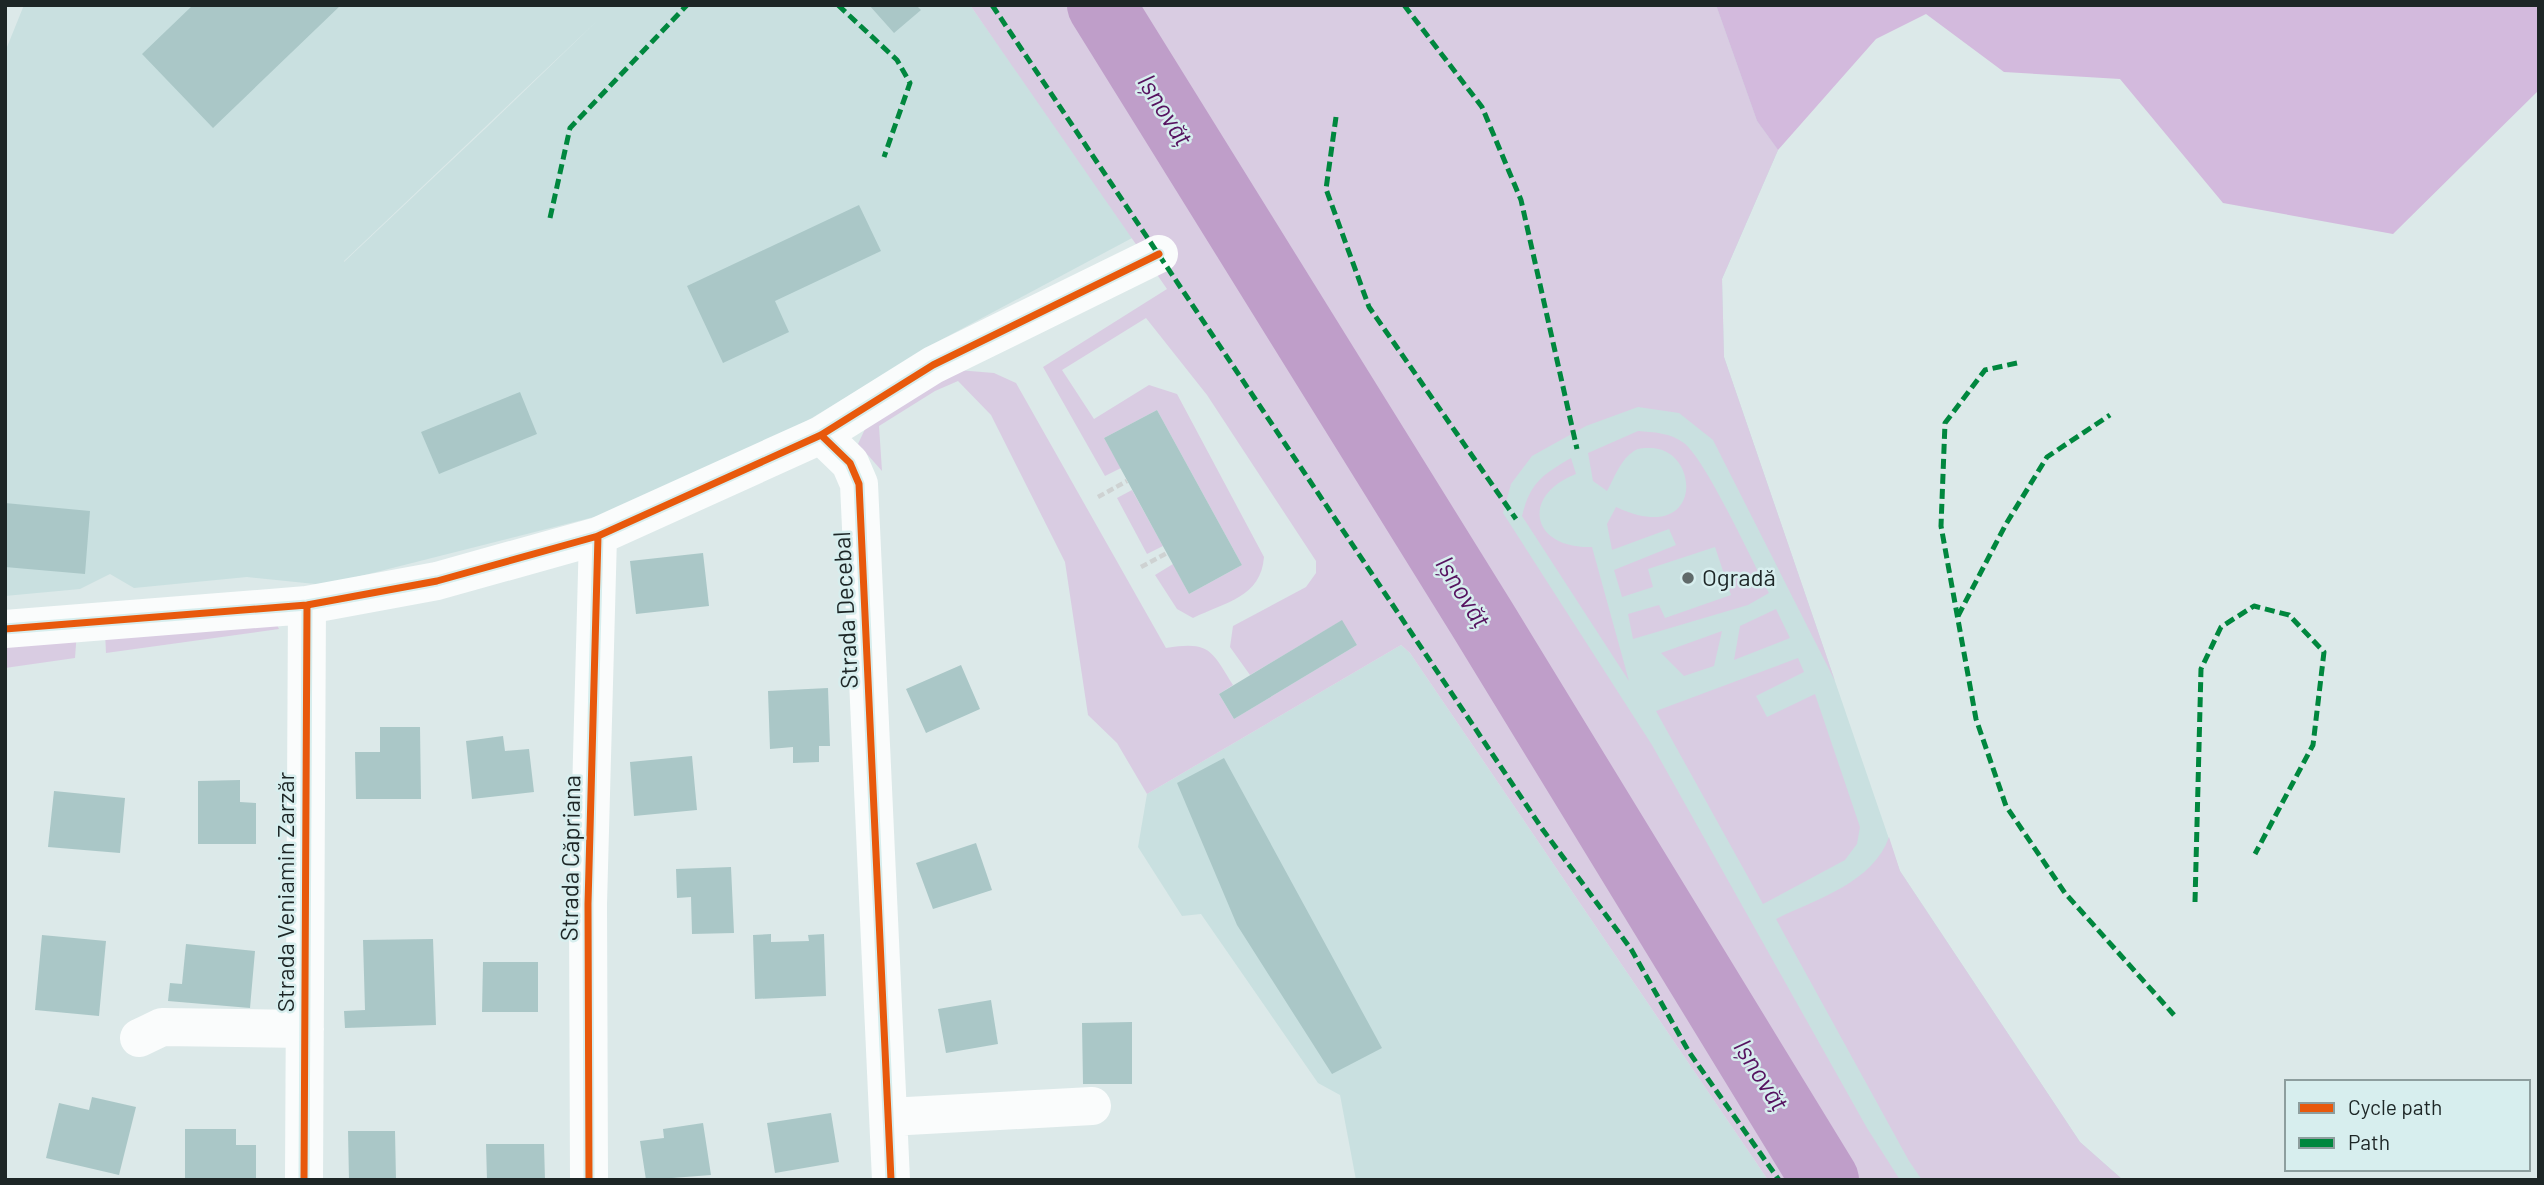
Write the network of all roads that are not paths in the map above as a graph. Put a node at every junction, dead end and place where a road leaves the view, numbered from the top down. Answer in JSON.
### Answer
{"nodes":[{"id":1,"x":1159,"y":254,"type":"dead end"},
{"id":2,"x":821,"y":435,"type":"junction"},
{"id":3,"x":598,"y":536,"type":"junction"},
{"id":4,"x":307,"y":605,"type":"junction"},
{"id":5,"x":5,"y":629,"type":"edge"},
{"id":6,"x":147,"y":1026,"type":"dead end"},
{"id":7,"x":305,"y":1029,"type":"junction"},
{"id":8,"x":1092,"y":1106,"type":"dead end"},
{"id":9,"x":889,"y":1117,"type":"junction"},
{"id":10,"x":304,"y":1180,"type":"edge"},
{"id":11,"x":589,"y":1180,"type":"edge"},
{"id":12,"x":891,"y":1180,"type":"edge"}],
"edges":[{"from":1,"to":2,"type":"street"},
{"from":2,"to":3,"type":"street"},
{"from":2,"to":9,"type":"street","name":"Strada Decebal"},
{"from":3,"to":4,"type":"street"},
{"from":3,"to":11,"type":"street","name":"Strada Căpriana"},
{"from":4,"to":5,"type":"street"},
{"from":4,"to":7,"type":"street","name":"Strada Veniamin Zarzăr"},
{"from":6,"to":7,"type":"street","name":"Strada Veniamin Zarzăr"},
{"from":7,"to":10,"type":"street","name":"Strada Veniamin Zarzăr"},
{"from":8,"to":9,"type":"street"},
{"from":9,"to":12,"type":"street","name":"Strada Decebal"}]}
